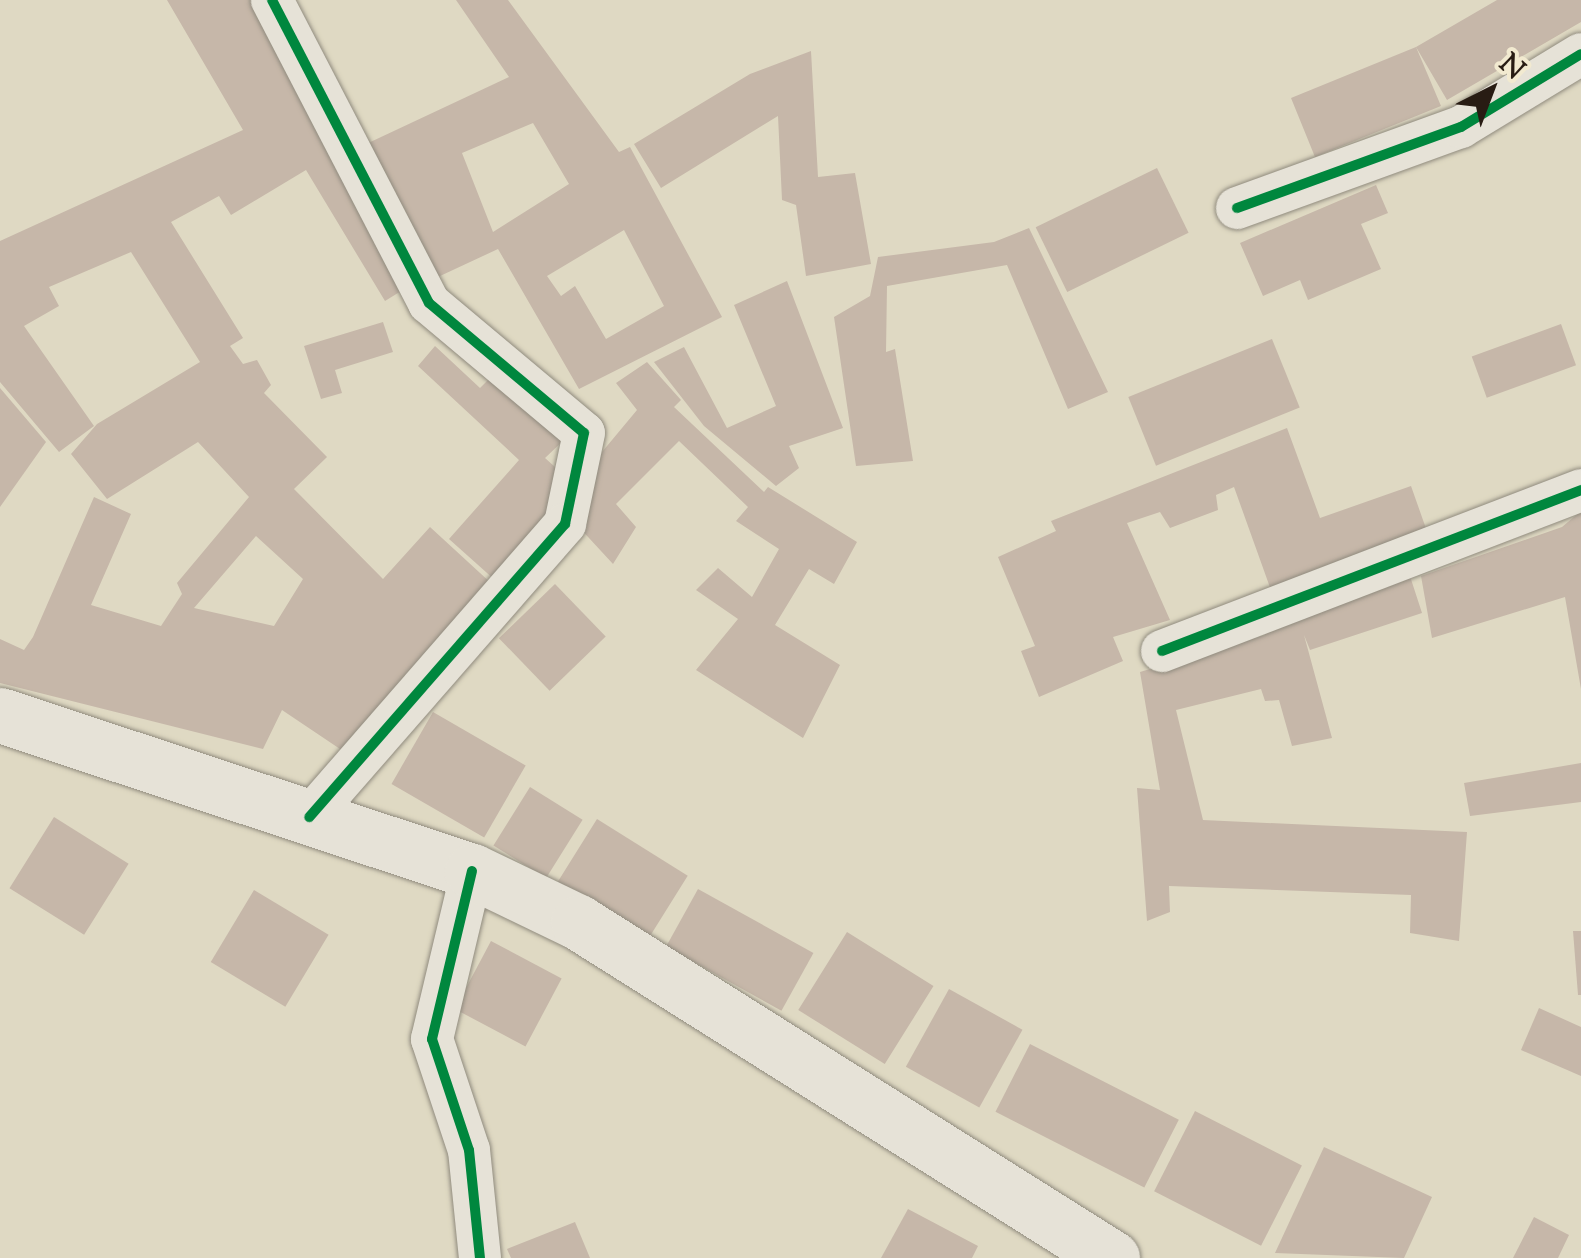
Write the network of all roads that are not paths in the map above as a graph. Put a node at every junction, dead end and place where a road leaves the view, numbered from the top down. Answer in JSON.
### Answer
{"nodes":[{"id":1,"x":272,"y":0,"type":"edge"},
{"id":2,"x":1581,"y":54,"type":"edge"},
{"id":3,"x":1237,"y":208,"type":"dead end"},
{"id":4,"x":1581,"y":490,"type":"edge"},
{"id":5,"x":1162,"y":651,"type":"dead end"},
{"id":6,"x":0,"y":714,"type":"edge"},
{"id":7,"x":309,"y":817,"type":"junction"},
{"id":8,"x":472,"y":871,"type":"junction"},
{"id":9,"x":470,"y":1150,"type":"junction"},
{"id":10,"x":456,"y":1258,"type":"edge"},
{"id":11,"x":480,"y":1258,"type":"edge"},
{"id":12,"x":1112,"y":1258,"type":"edge"}],
"edges":[{"from":1,"to":7,"type":"street"},
{"from":2,"to":3,"type":"street"},
{"from":4,"to":5,"type":"street"},
{"from":6,"to":7,"type":"main road"},
{"from":7,"to":8,"type":"main road"},
{"from":8,"to":9,"type":"street"},
{"from":8,"to":12,"type":"main road"},
{"from":9,"to":10,"type":"street"},
{"from":9,"to":11,"type":"street"}]}
